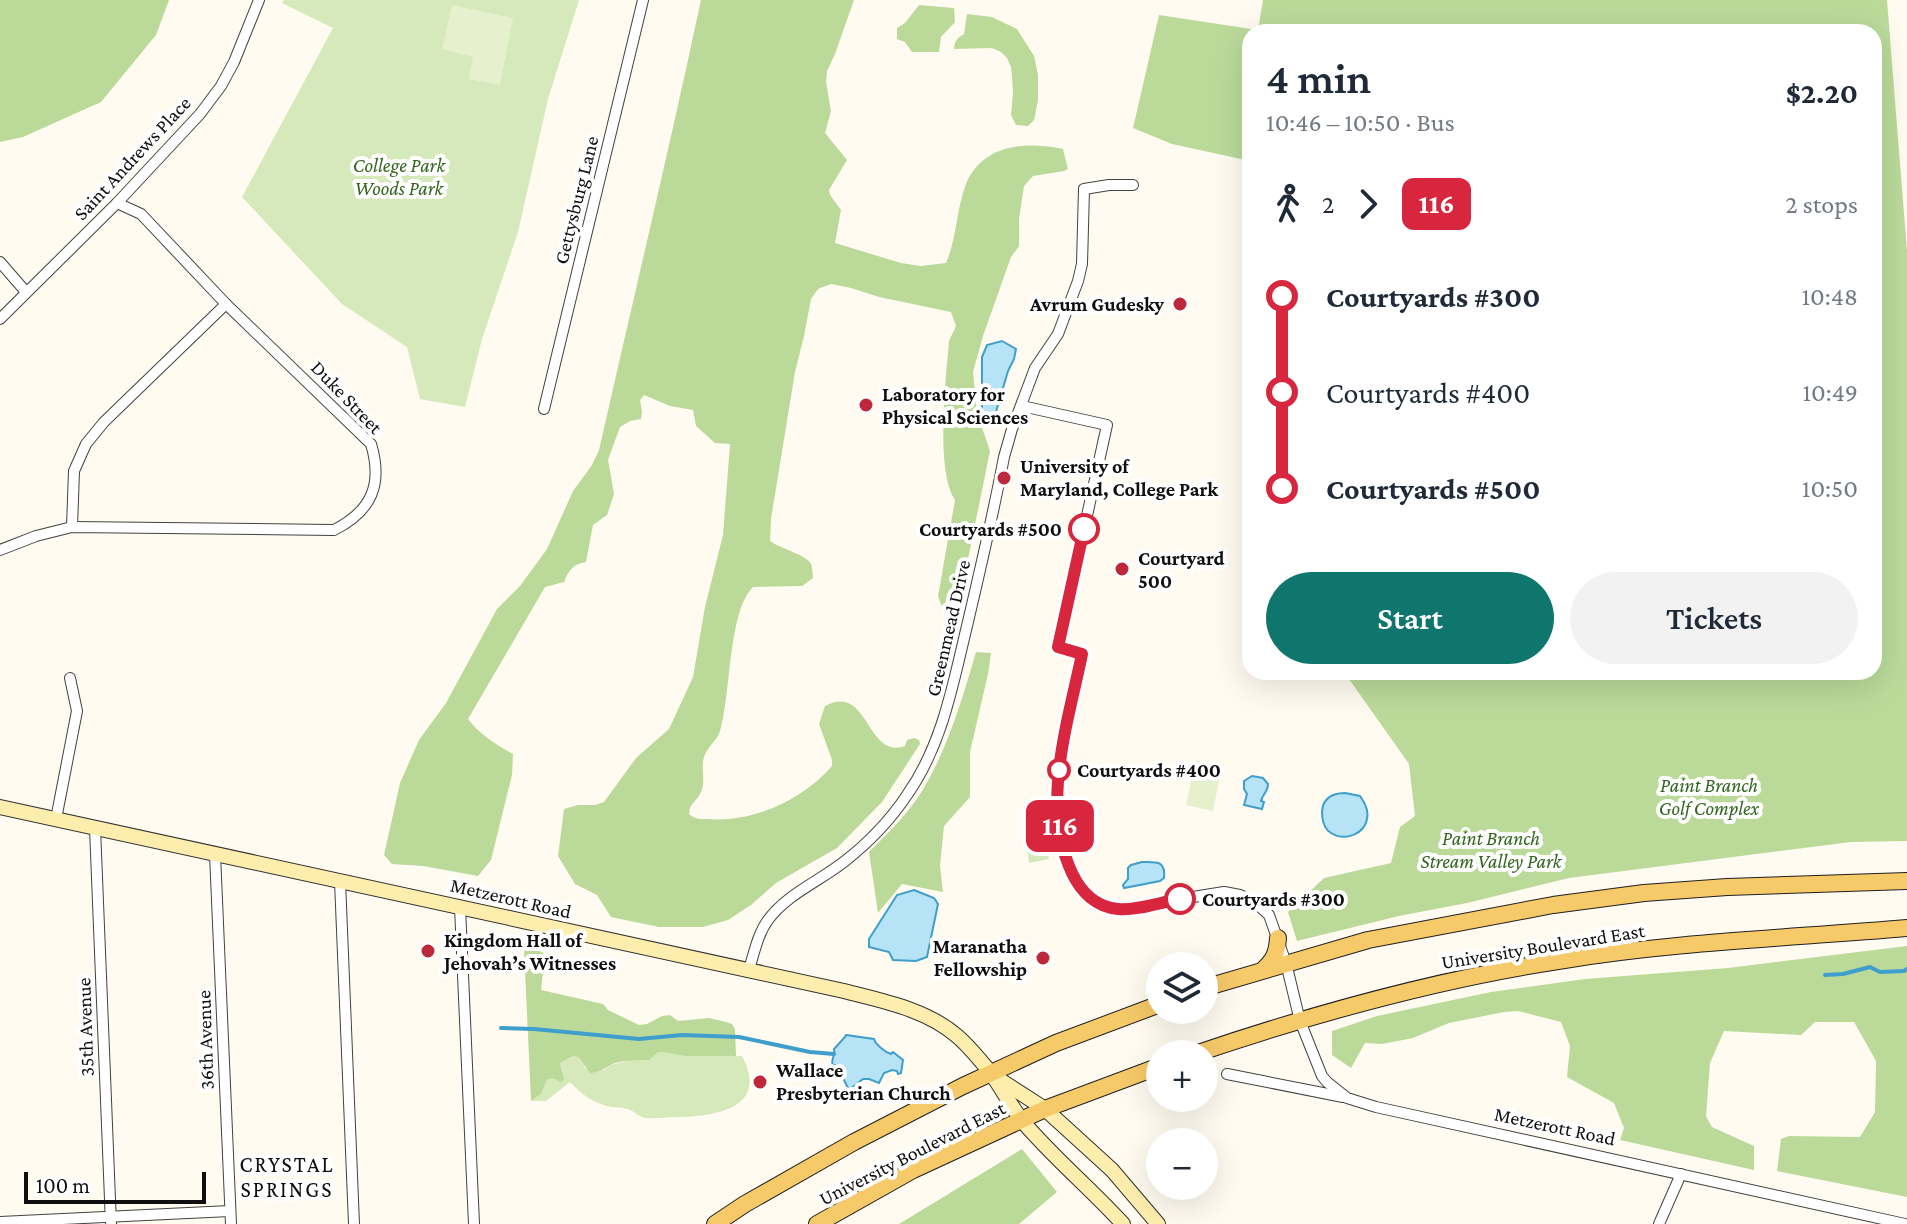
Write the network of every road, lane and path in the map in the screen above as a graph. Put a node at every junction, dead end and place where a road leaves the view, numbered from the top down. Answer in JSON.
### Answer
{"nodes":[{"id":1,"x":259,"y":0,"type":"edge"},
{"id":2,"x":643,"y":0,"type":"edge"},
{"id":3,"x":1133,"y":185,"type":"dead end"},
{"id":4,"x":117,"y":203,"type":"junction"},
{"id":5,"x":0,"y":262,"type":"edge"},
{"id":6,"x":26,"y":292,"type":"junction"},
{"id":7,"x":226,"y":304,"type":"junction"},
{"id":8,"x":0,"y":319,"type":"edge"},
{"id":9,"x":1022,"y":406,"type":"junction"},
{"id":10,"x":544,"y":409,"type":"dead end"},
{"id":11,"x":72,"y":527,"type":"junction"},
{"id":12,"x":0,"y":550,"type":"edge"},
{"id":13,"x":70,"y":678,"type":"dead end"},
{"id":14,"x":0,"y":807,"type":"edge"},
{"id":15,"x":56,"y":819,"type":"junction"},
{"id":16,"x":95,"y":828,"type":"junction"},
{"id":17,"x":215,"y":854,"type":"junction"},
{"id":18,"x":340,"y":881,"type":"junction"},
{"id":19,"x":1907,"y":881,"type":"edge"},
{"id":20,"x":460,"y":907,"type":"junction"},
{"id":21,"x":1907,"y":928,"type":"edge"},
{"id":22,"x":1278,"y":938,"type":"junction"},
{"id":23,"x":1286,"y":963,"type":"junction"},
{"id":24,"x":1263,"y":970,"type":"junction"},
{"id":25,"x":748,"y":972,"type":"junction"},
{"id":26,"x":1218,"y":984,"type":"edge"},
{"id":27,"x":1146,"y":1009,"type":"edge"},
{"id":28,"x":1300,"y":1021,"type":"junction"},
{"id":29,"x":1218,"y":1047,"type":"edge"},
{"id":30,"x":1146,"y":1071,"type":"edge"},
{"id":31,"x":991,"y":1074,"type":"junction"},
{"id":32,"x":1227,"y":1074,"type":"dead end"},
{"id":33,"x":1347,"y":1098,"type":"junction"},
{"id":34,"x":1045,"y":1109,"type":"junction"},
{"id":35,"x":1021,"y":1120,"type":"junction"},
{"id":36,"x":1681,"y":1174,"type":"junction"},
{"id":37,"x":230,"y":1211,"type":"junction"},
{"id":38,"x":110,"y":1220,"type":"edge"},
{"id":39,"x":0,"y":1222,"type":"edge"},
{"id":40,"x":231,"y":1224,"type":"edge"},
{"id":41,"x":354,"y":1224,"type":"edge"},
{"id":42,"x":474,"y":1224,"type":"edge"},
{"id":43,"x":715,"y":1224,"type":"edge"},
{"id":44,"x":817,"y":1224,"type":"edge"},
{"id":45,"x":1123,"y":1224,"type":"edge"},
{"id":46,"x":1158,"y":1224,"type":"edge"},
{"id":47,"x":1659,"y":1224,"type":"edge"},
{"id":48,"x":1905,"y":1224,"type":"edge"}],
"edges":[{"from":1,"to":4,"type":"street","name":"Saint Andrews Place"},
{"from":2,"to":10,"type":"street","name":"Gettysburg Lane"},
{"from":3,"to":9,"type":"street","name":"Greenmead Drive"},
{"from":4,"to":6,"type":"street","name":"Saint Andrews Place"},
{"from":4,"to":7,"type":"street","name":"Duke Street"},
{"from":5,"to":6,"type":"street"},
{"from":6,"to":8,"type":"street","name":"Saint Andrews Place"},
{"from":7,"to":11,"type":"street"},
{"from":7,"to":11,"type":"street","name":"Duke Street"},
{"from":9,"to":22,"type":"street","name":"Metzerott Road"},
{"from":9,"to":25,"type":"street","name":"Greenmead Drive"},
{"from":11,"to":12,"type":"street","name":"Duke Street"},
{"from":13,"to":15,"type":"street"},
{"from":14,"to":15,"type":"street","name":"Metzerott Road"},
{"from":15,"to":16,"type":"street","name":"Metzerott Road"},
{"from":16,"to":17,"type":"street","name":"Metzerott Road"},
{"from":16,"to":38,"type":"street","name":"35th Avenue"},
{"from":17,"to":18,"type":"street","name":"Metzerott Road"},
{"from":17,"to":37,"type":"street","name":"36th Avenue"},
{"from":18,"to":20,"type":"street","name":"Metzerott Road"},
{"from":18,"to":41,"type":"street"},
{"from":19,"to":23,"type":"main road","name":"University Boulevard East"},
{"from":20,"to":25,"type":"street","name":"Metzerott Road"},
{"from":20,"to":42,"type":"street"},
{"from":21,"to":28,"type":"main road","name":"University Boulevard East"},
{"from":22,"to":23,"type":"street","name":"Metzerott Road"},
{"from":22,"to":24,"type":"main road"},
{"from":23,"to":24,"type":"main road","name":"University Boulevard East"},
{"from":23,"to":28,"type":"street","name":"Metzerott Road"},
{"from":24,"to":26,"type":"main road","name":"University Boulevard East"},
{"from":25,"to":31,"type":"street","name":"Metzerott Road"},
{"from":27,"to":31,"type":"main road","name":"University Boulevard East"},
{"from":28,"to":29,"type":"main road","name":"University Boulevard East"},
{"from":28,"to":33,"type":"street","name":"Metzerott Road"},
{"from":30,"to":34,"type":"main road","name":"University Boulevard East"},
{"from":31,"to":34,"type":"street"},
{"from":31,"to":35,"type":"street"},
{"from":31,"to":43,"type":"main road","name":"University Boulevard East"},
{"from":32,"to":33,"type":"street"},
{"from":33,"to":36,"type":"street","name":"Metzerott Road"},
{"from":34,"to":35,"type":"main road","name":"University Boulevard East"},
{"from":34,"to":46,"type":"street"},
{"from":35,"to":44,"type":"main road","name":"University Boulevard East"},
{"from":35,"to":45,"type":"street"},
{"from":36,"to":47,"type":"street"},
{"from":36,"to":48,"type":"street","name":"Metzerott Road"},
{"from":37,"to":38,"type":"street"},
{"from":37,"to":40,"type":"street","name":"36th Avenue"},
{"from":38,"to":39,"type":"street"}]}
